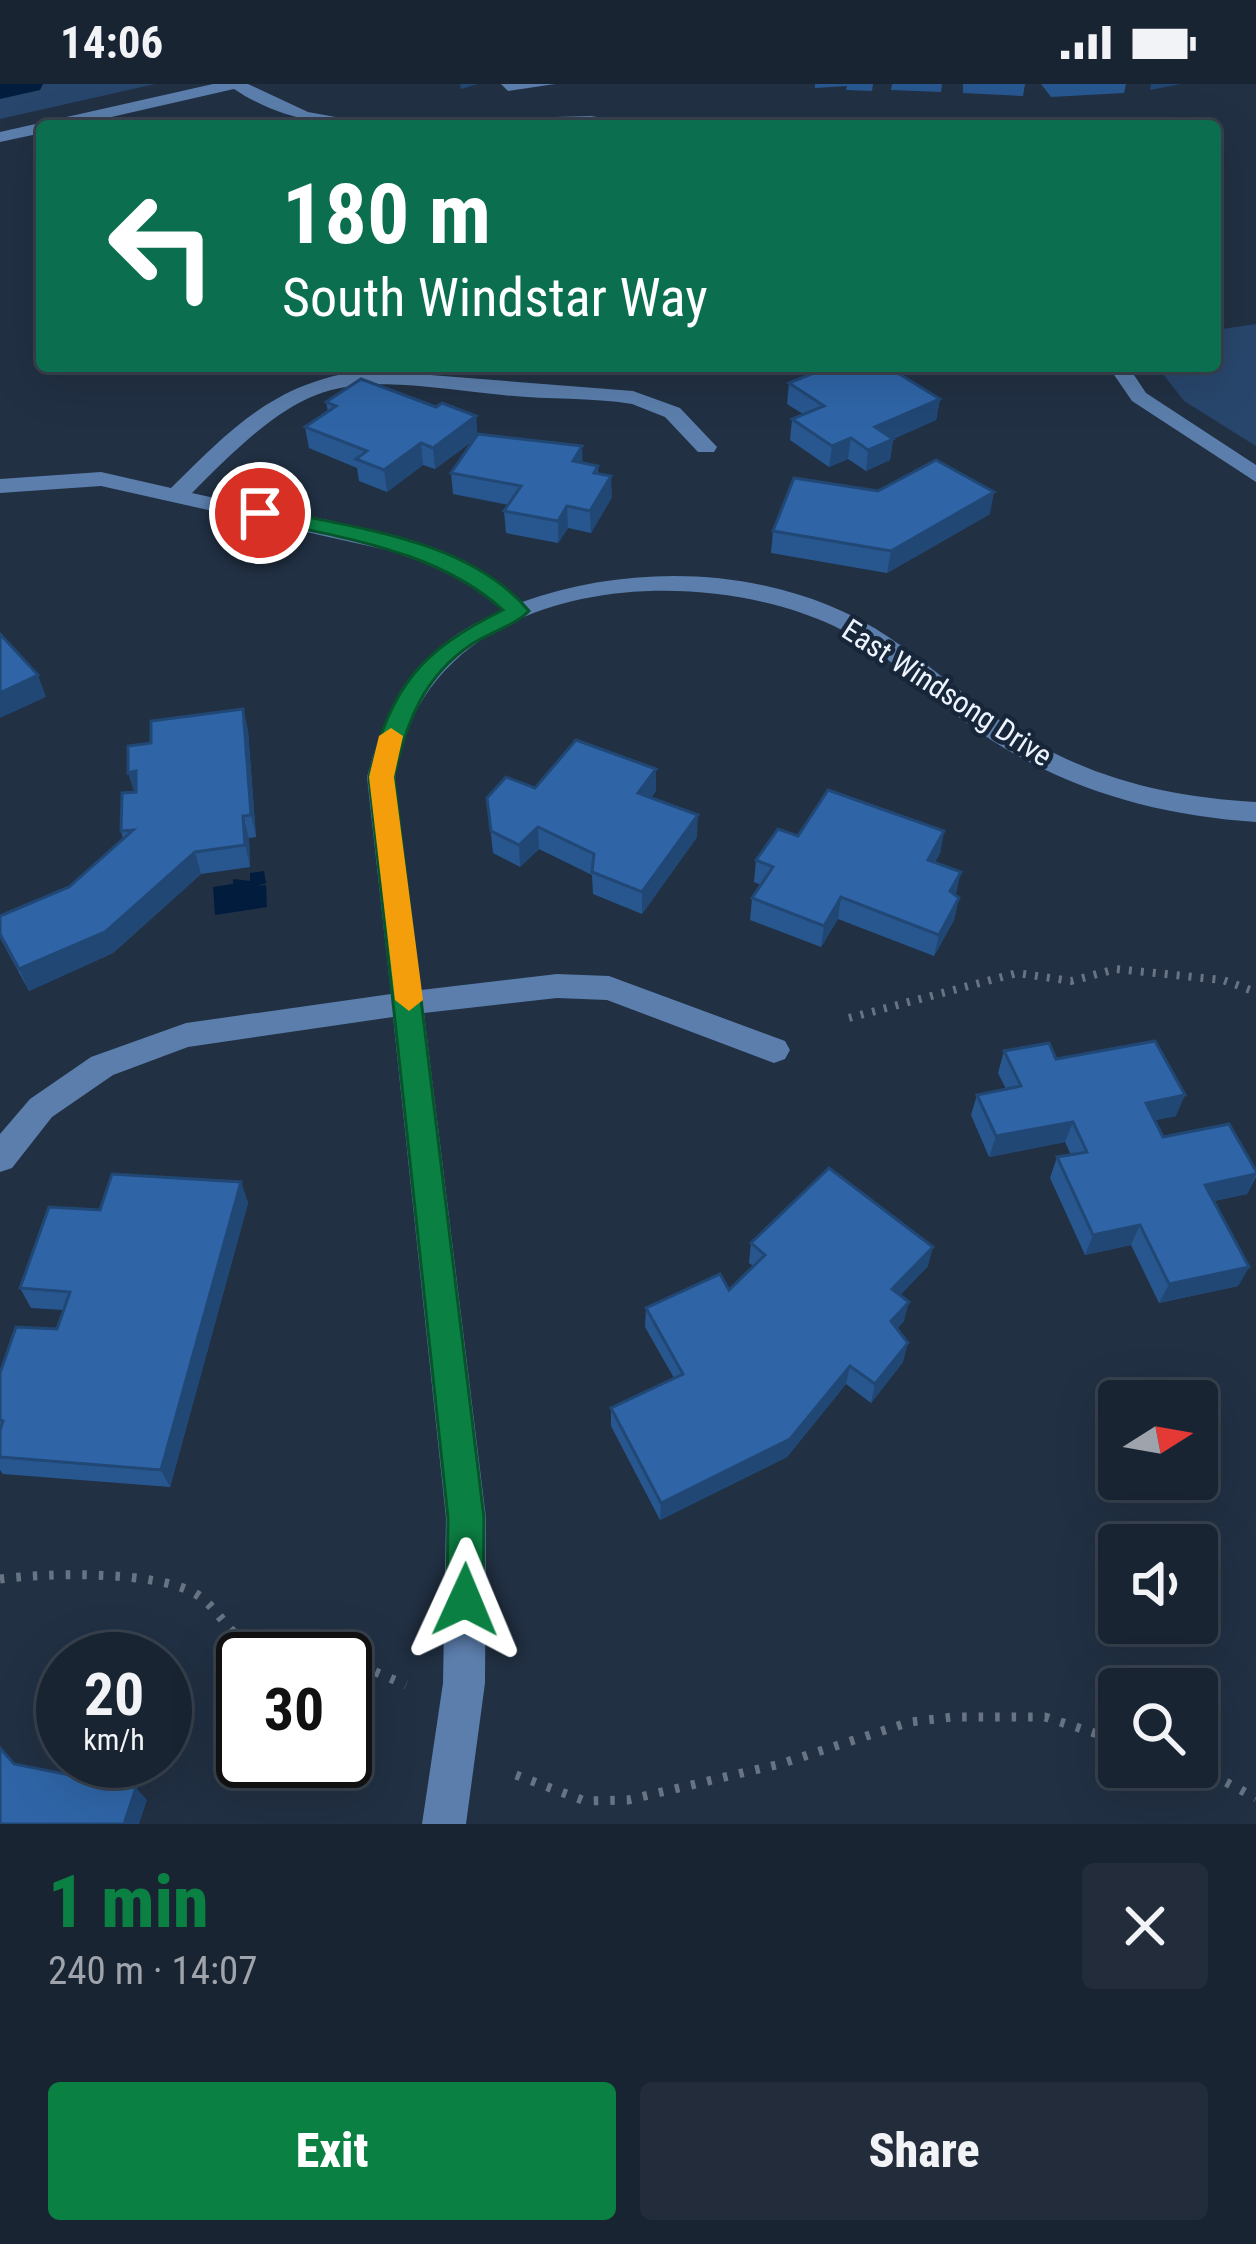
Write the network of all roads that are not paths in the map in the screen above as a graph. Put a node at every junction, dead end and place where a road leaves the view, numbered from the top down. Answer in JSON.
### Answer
{"nodes":[{"id":1,"x":236,"y":84,"type":"edge"},
{"id":2,"x":547,"y":84,"type":"edge"},
{"id":3,"x":508,"y":86,"type":"edge"},
{"id":4,"x":77,"y":120,"type":"edge"},
{"id":5,"x":314,"y":120,"type":"edge"},
{"id":6,"x":36,"y":129,"type":"edge"},
{"id":7,"x":0,"y":137,"type":"edge"},
{"id":8,"x":1122,"y":372,"type":"edge"},
{"id":9,"x":706,"y":447,"type":"dead end"},
{"id":10,"x":1256,"y":475,"type":"edge"},
{"id":11,"x":0,"y":486,"type":"edge"},
{"id":12,"x":178,"y":494,"type":"junction"},
{"id":13,"x":518,"y":611,"type":"junction"},
{"id":14,"x":1256,"y":812,"type":"edge"},
{"id":15,"x":409,"y":1003,"type":"junction"},
{"id":16,"x":774,"y":1049,"type":"dead end"},
{"id":17,"x":0,"y":1158,"type":"edge"},
{"id":18,"x":444,"y":1824,"type":"edge"}],
"edges":[{"from":1,"to":4,"type":"street"},
{"from":1,"to":5,"type":"street"},
{"from":2,"to":3,"type":"street"},
{"from":6,"to":7,"type":"street"},
{"from":8,"to":10,"type":"street"},
{"from":9,"to":12,"type":"street"},
{"from":11,"to":12,"type":"street"},
{"from":12,"to":13,"type":"street"},
{"from":13,"to":14,"type":"street","name":"East Windsong Drive"},
{"from":13,"to":15,"type":"street","name":"East Windsong Drive"},
{"from":15,"to":16,"type":"street"},
{"from":15,"to":17,"type":"street"},
{"from":15,"to":18,"type":"street","name":"East Windsong Drive"}]}
